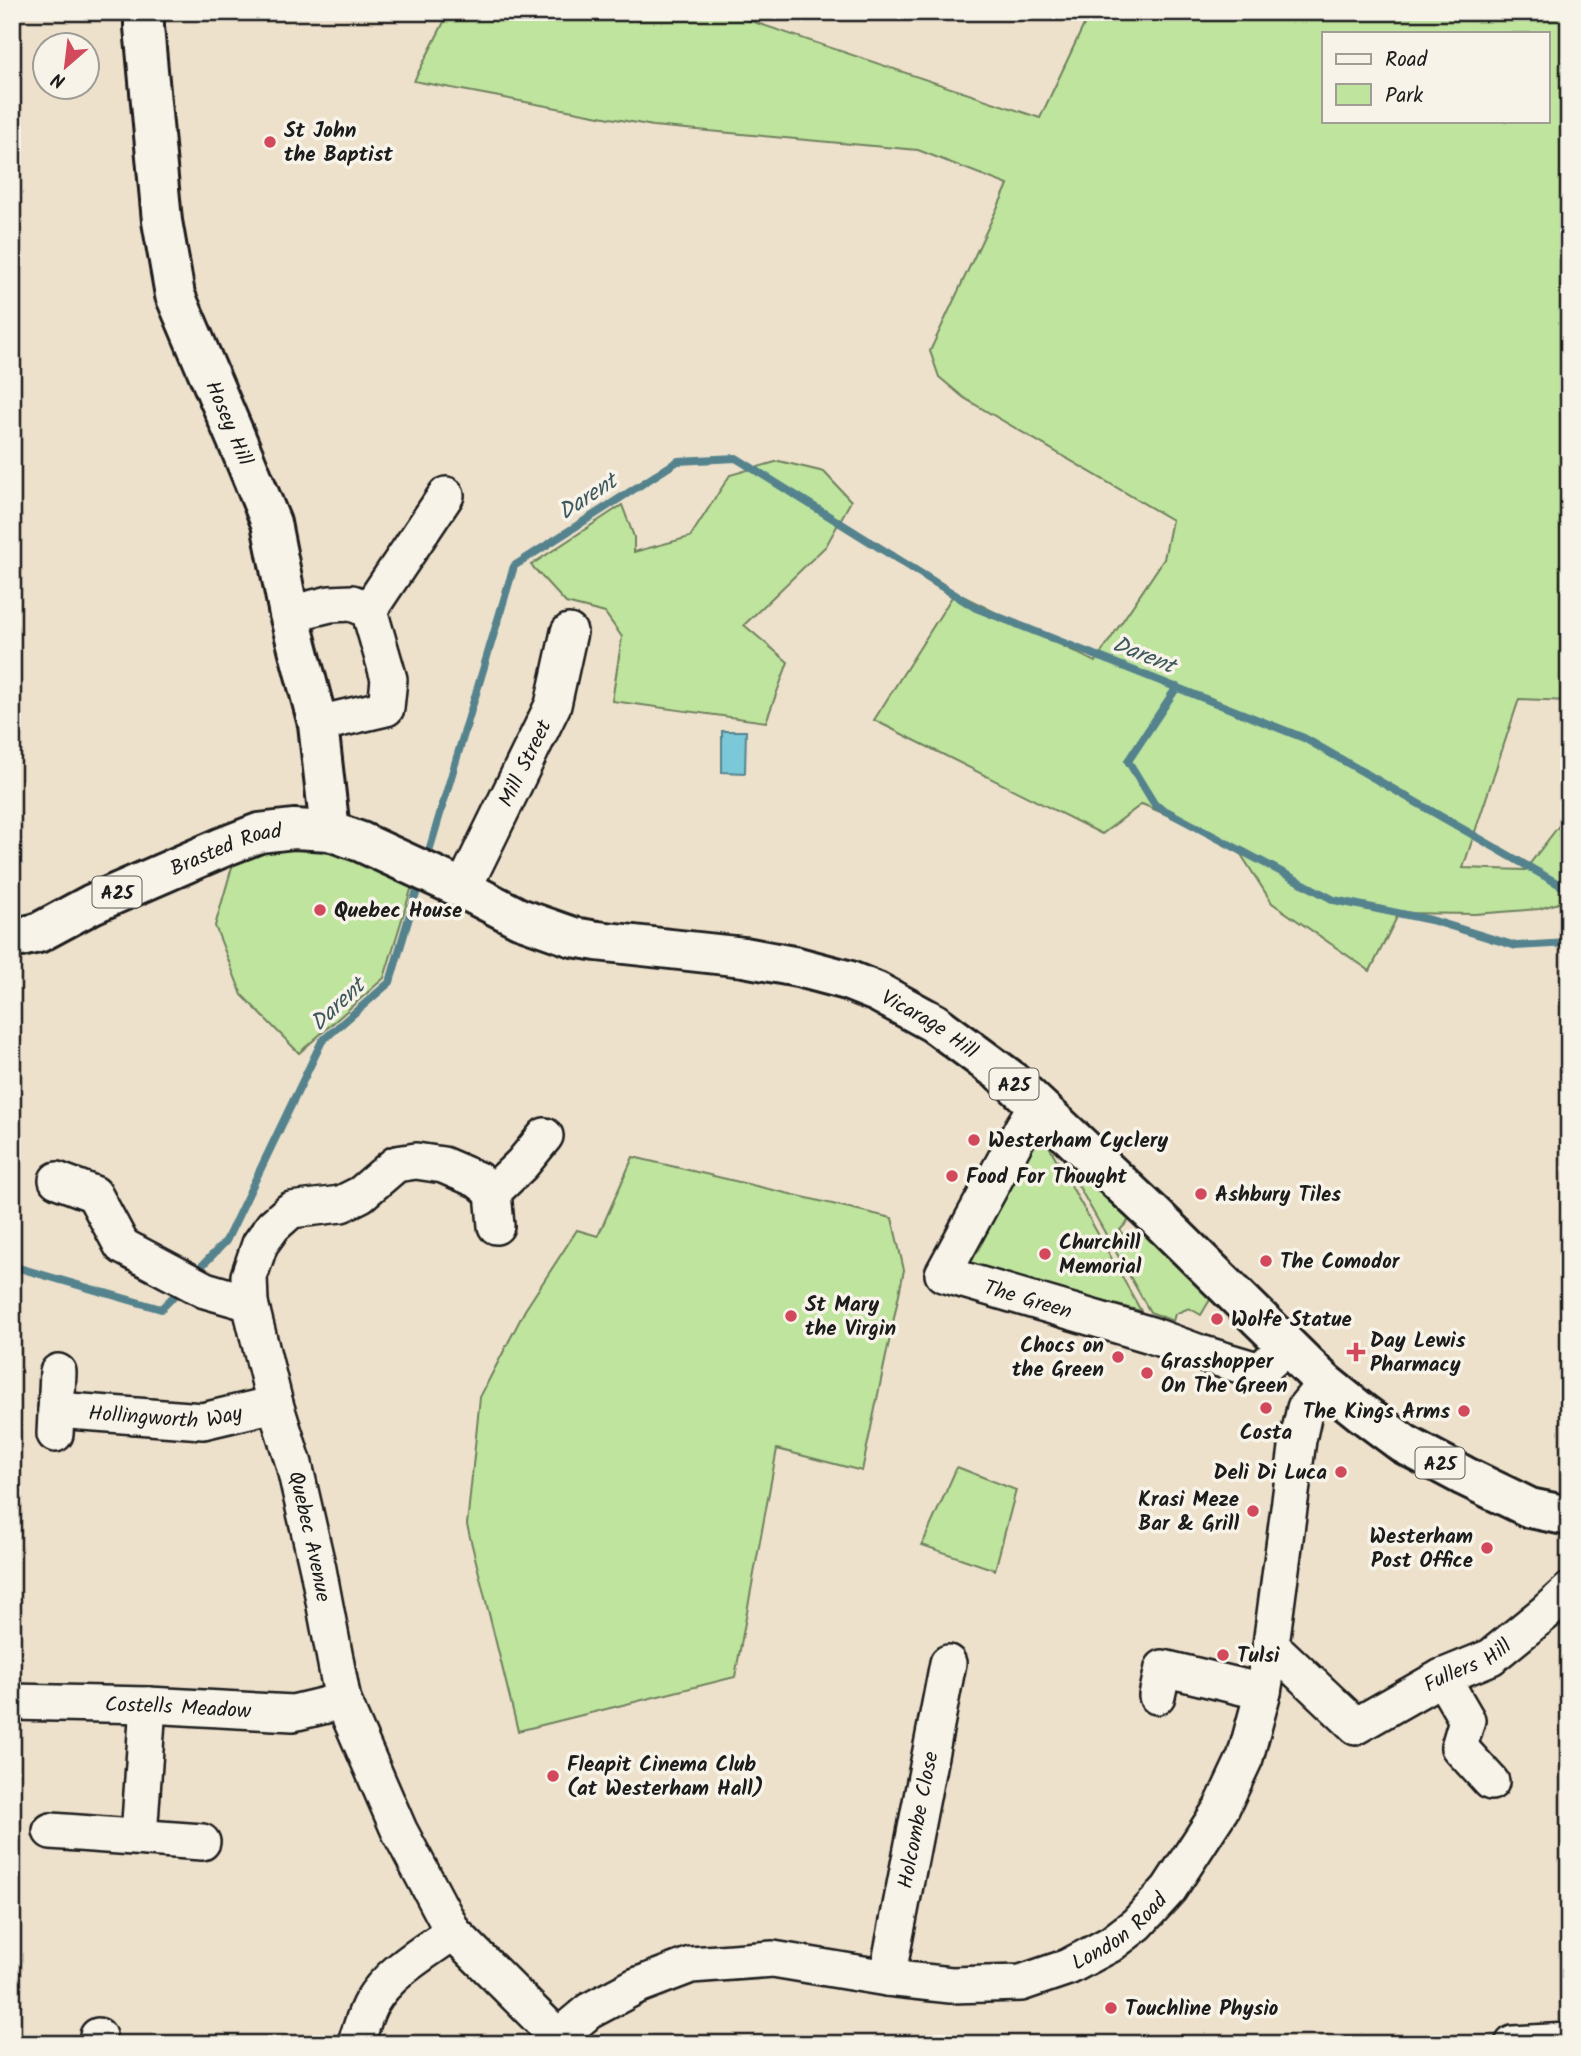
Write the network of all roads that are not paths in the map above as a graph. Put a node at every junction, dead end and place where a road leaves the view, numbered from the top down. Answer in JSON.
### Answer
{"nodes":[{"id":1,"x":144,"y":12,"type":"edge"},
{"id":2,"x":446,"y":495,"type":"dead end"},
{"id":3,"x":369,"y":610,"type":"junction"},
{"id":4,"x":289,"y":614,"type":"junction"},
{"id":5,"x":569,"y":632,"type":"dead end"},
{"id":6,"x":318,"y":724,"type":"junction"},
{"id":7,"x":330,"y":831,"type":"junction"},
{"id":8,"x":463,"y":889,"type":"junction"},
{"id":9,"x":12,"y":939,"type":"edge"},
{"id":10,"x":1038,"y":1106,"type":"junction"},
{"id":11,"x":545,"y":1136,"type":"dead end"},
{"id":12,"x":57,"y":1180,"type":"dead end"},
{"id":13,"x":250,"y":1303,"type":"junction"},
{"id":14,"x":1287,"y":1345,"type":"junction"},
{"id":15,"x":58,"y":1371,"type":"dead end"},
{"id":16,"x":1325,"y":1383,"type":"junction"},
{"id":17,"x":275,"y":1404,"type":"junction"},
{"id":18,"x":1569,"y":1516,"type":"edge"},
{"id":19,"x":1569,"y":1591,"type":"edge"},
{"id":20,"x":1270,"y":1652,"type":"junction"},
{"id":21,"x":948,"y":1662,"type":"dead end"},
{"id":22,"x":1443,"y":1677,"type":"junction"},
{"id":23,"x":1160,"y":1682,"type":"dead end"},
{"id":24,"x":1263,"y":1692,"type":"junction"},
{"id":25,"x":343,"y":1700,"type":"junction"},
{"id":26,"x":12,"y":1702,"type":"edge"},
{"id":27,"x":148,"y":1705,"type":"junction"},
{"id":28,"x":1491,"y":1782,"type":"dead end"},
{"id":29,"x":51,"y":1831,"type":"dead end"},
{"id":30,"x":139,"y":1837,"type":"junction"},
{"id":31,"x":202,"y":1842,"type":"dead end"},
{"id":32,"x":453,"y":1933,"type":"junction"},
{"id":33,"x":887,"y":1978,"type":"junction"},
{"id":34,"x":555,"y":2040,"type":"edge"},
{"id":35,"x":1569,"y":2041,"type":"edge"},
{"id":36,"x":355,"y":2044,"type":"edge"},
{"id":37,"x":1513,"y":2044,"type":"edge"}],
"edges":[{"from":1,"to":4,"type":"main road","name":"Hosey Hill"},
{"from":2,"to":3,"type":"street"},
{"from":3,"to":4,"type":"street"},
{"from":3,"to":6,"type":"street"},
{"from":4,"to":6,"type":"main road","name":"Hosey Hill"},
{"from":5,"to":8,"type":"street","name":"Mill Street"},
{"from":6,"to":7,"type":"main road","name":"Hosey Hill"},
{"from":7,"to":8,"type":"main road","number":"A25"},
{"from":7,"to":9,"type":"main road","name":"Brasted Road","number":"A25"},
{"from":8,"to":10,"type":"main road","name":"Vicarage Hill","number":"A25"},
{"from":10,"to":14,"type":"main road","name":"Vicarage Hill","number":"A25"},
{"from":10,"to":14,"type":"street","name":"The Green"},
{"from":11,"to":13,"type":"street","name":"Quebec Avenue"},
{"from":12,"to":13,"type":"street"},
{"from":13,"to":17,"type":"street","name":"Quebec Avenue"},
{"from":14,"to":16,"type":"main road","name":"Vicarage Hill","number":"A25"},
{"from":15,"to":17,"type":"street","name":"Hollingworth Way"},
{"from":16,"to":18,"type":"main road","number":"A25"},
{"from":16,"to":20,"type":"street","name":"London Road"},
{"from":17,"to":25,"type":"street","name":"Quebec Avenue"},
{"from":19,"to":22,"type":"street","name":"Fullers Hill"},
{"from":20,"to":22,"type":"street","name":"Fullers Hill"},
{"from":20,"to":24,"type":"street","name":"London Road"},
{"from":21,"to":33,"type":"street","name":"Holcombe Close"},
{"from":22,"to":28,"type":"street"},
{"from":23,"to":24,"type":"street"},
{"from":24,"to":33,"type":"street","name":"London Road"},
{"from":25,"to":27,"type":"street","name":"Costells Meadow"},
{"from":25,"to":32,"type":"street","name":"Quebec Avenue"},
{"from":26,"to":27,"type":"street","name":"Costells Meadow"},
{"from":27,"to":30,"type":"street"},
{"from":29,"to":30,"type":"street"},
{"from":30,"to":31,"type":"street"},
{"from":32,"to":34,"type":"street","name":"Quebec Avenue"},
{"from":32,"to":36,"type":"street"},
{"from":33,"to":34,"type":"street","name":"London Road"},
{"from":35,"to":37,"type":"street"}]}
